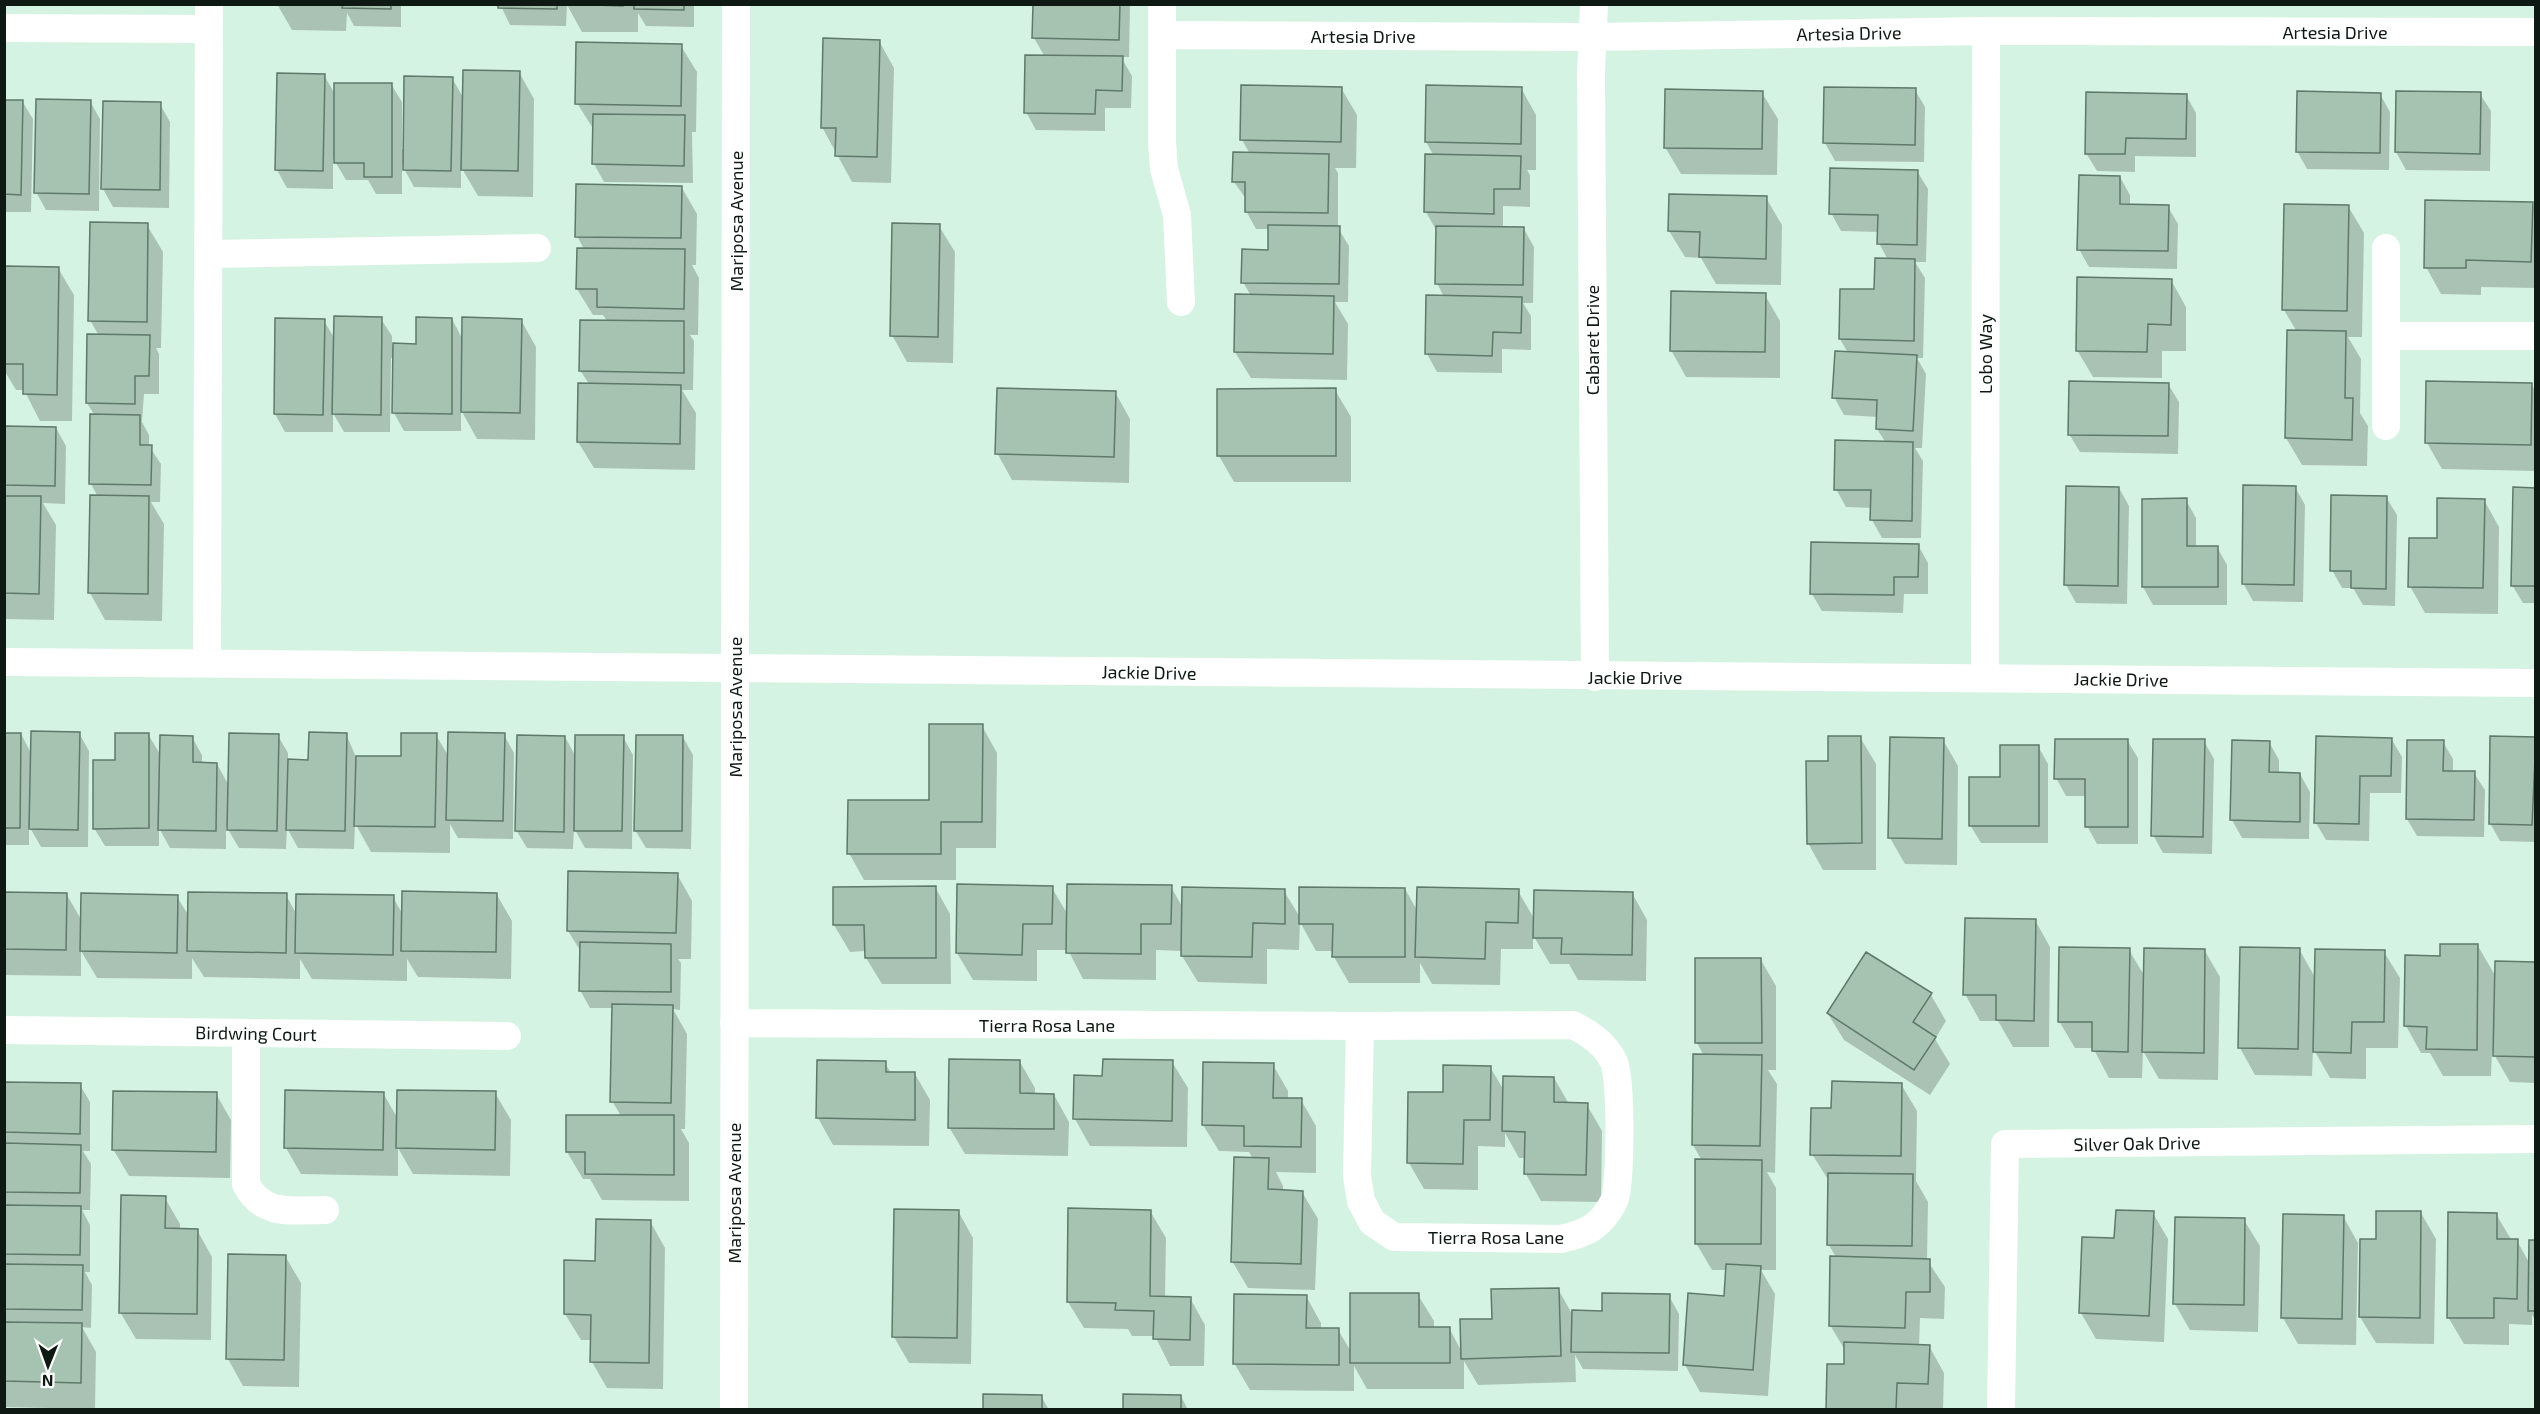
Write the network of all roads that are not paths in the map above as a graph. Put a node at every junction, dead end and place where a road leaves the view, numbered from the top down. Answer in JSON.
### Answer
{"nodes":[{"id":1,"x":736,"y":4,"type":"edge"},
{"id":2,"x":1162,"y":4,"type":"edge"},
{"id":3,"x":1594,"y":4,"type":"edge"},
{"id":4,"x":209,"y":17,"type":"edge"},
{"id":5,"x":4,"y":28,"type":"edge"},
{"id":6,"x":1986,"y":31,"type":"junction"},
{"id":7,"x":2535,"y":32,"type":"edge"},
{"id":8,"x":1163,"y":35,"type":"junction"},
{"id":9,"x":1591,"y":37,"type":"junction"},
{"id":10,"x":537,"y":248,"type":"dead end"},
{"id":11,"x":2386,"y":248,"type":"dead end"},
{"id":12,"x":209,"y":254,"type":"junction"},
{"id":13,"x":1180,"y":302,"type":"dead end"},
{"id":14,"x":2386,"y":336,"type":"junction"},
{"id":15,"x":2535,"y":336,"type":"edge"},
{"id":16,"x":2386,"y":426,"type":"dead end"},
{"id":17,"x":4,"y":662,"type":"edge"},
{"id":18,"x":207,"y":663,"type":"junction"},
{"id":19,"x":735,"y":668,"type":"junction"},
{"id":20,"x":1595,"y":676,"type":"junction"},
{"id":21,"x":1985,"y":678,"type":"junction"},
{"id":22,"x":2535,"y":683,"type":"edge"},
{"id":23,"x":734,"y":1023,"type":"junction"},
{"id":24,"x":1360,"y":1026,"type":"junction"},
{"id":25,"x":4,"y":1030,"type":"edge"},
{"id":26,"x":246,"y":1033,"type":"junction"},
{"id":27,"x":507,"y":1036,"type":"dead end"},
{"id":28,"x":2535,"y":1139,"type":"edge"},
{"id":29,"x":325,"y":1210,"type":"dead end"},
{"id":30,"x":734,"y":1410,"type":"edge"},
{"id":31,"x":2001,"y":1410,"type":"edge"}],
"edges":[{"from":1,"to":19,"type":"street","name":"Mariposa Avenue"},
{"from":2,"to":8,"type":"street"},
{"from":3,"to":9,"type":"street","name":"Cabaret Drive"},
{"from":4,"to":5,"type":"street"},
{"from":4,"to":12,"type":"street"},
{"from":6,"to":7,"type":"street","name":"Artesia Drive"},
{"from":6,"to":9,"type":"street","name":"Artesia Drive"},
{"from":6,"to":21,"type":"street","name":"Lobo Way"},
{"from":8,"to":9,"type":"street","name":"Artesia Drive"},
{"from":8,"to":13,"type":"street"},
{"from":9,"to":20,"type":"street","name":"Cabaret Drive"},
{"from":10,"to":12,"type":"street"},
{"from":11,"to":14,"type":"street"},
{"from":12,"to":18,"type":"street"},
{"from":14,"to":15,"type":"street"},
{"from":14,"to":16,"type":"street"},
{"from":17,"to":18,"type":"street","name":"Jackie Drive"},
{"from":18,"to":19,"type":"street","name":"Jackie Drive"},
{"from":19,"to":20,"type":"street","name":"Jackie Drive"},
{"from":19,"to":23,"type":"street","name":"Mariposa Avenue"},
{"from":20,"to":21,"type":"street","name":"Jackie Drive"},
{"from":21,"to":22,"type":"street","name":"Jackie Drive"},
{"from":23,"to":24,"type":"street","name":"Tierra Rosa Lane"},
{"from":23,"to":30,"type":"street","name":"Mariposa Avenue"},
{"from":24,"to":24,"type":"street","name":"Tierra Rosa Lane"},
{"from":25,"to":26,"type":"street","name":"Birdwing Court"},
{"from":26,"to":27,"type":"street","name":"Birdwing Court"},
{"from":26,"to":29,"type":"street"},
{"from":28,"to":31,"type":"street","name":"Silver Oak Drive"}]}
